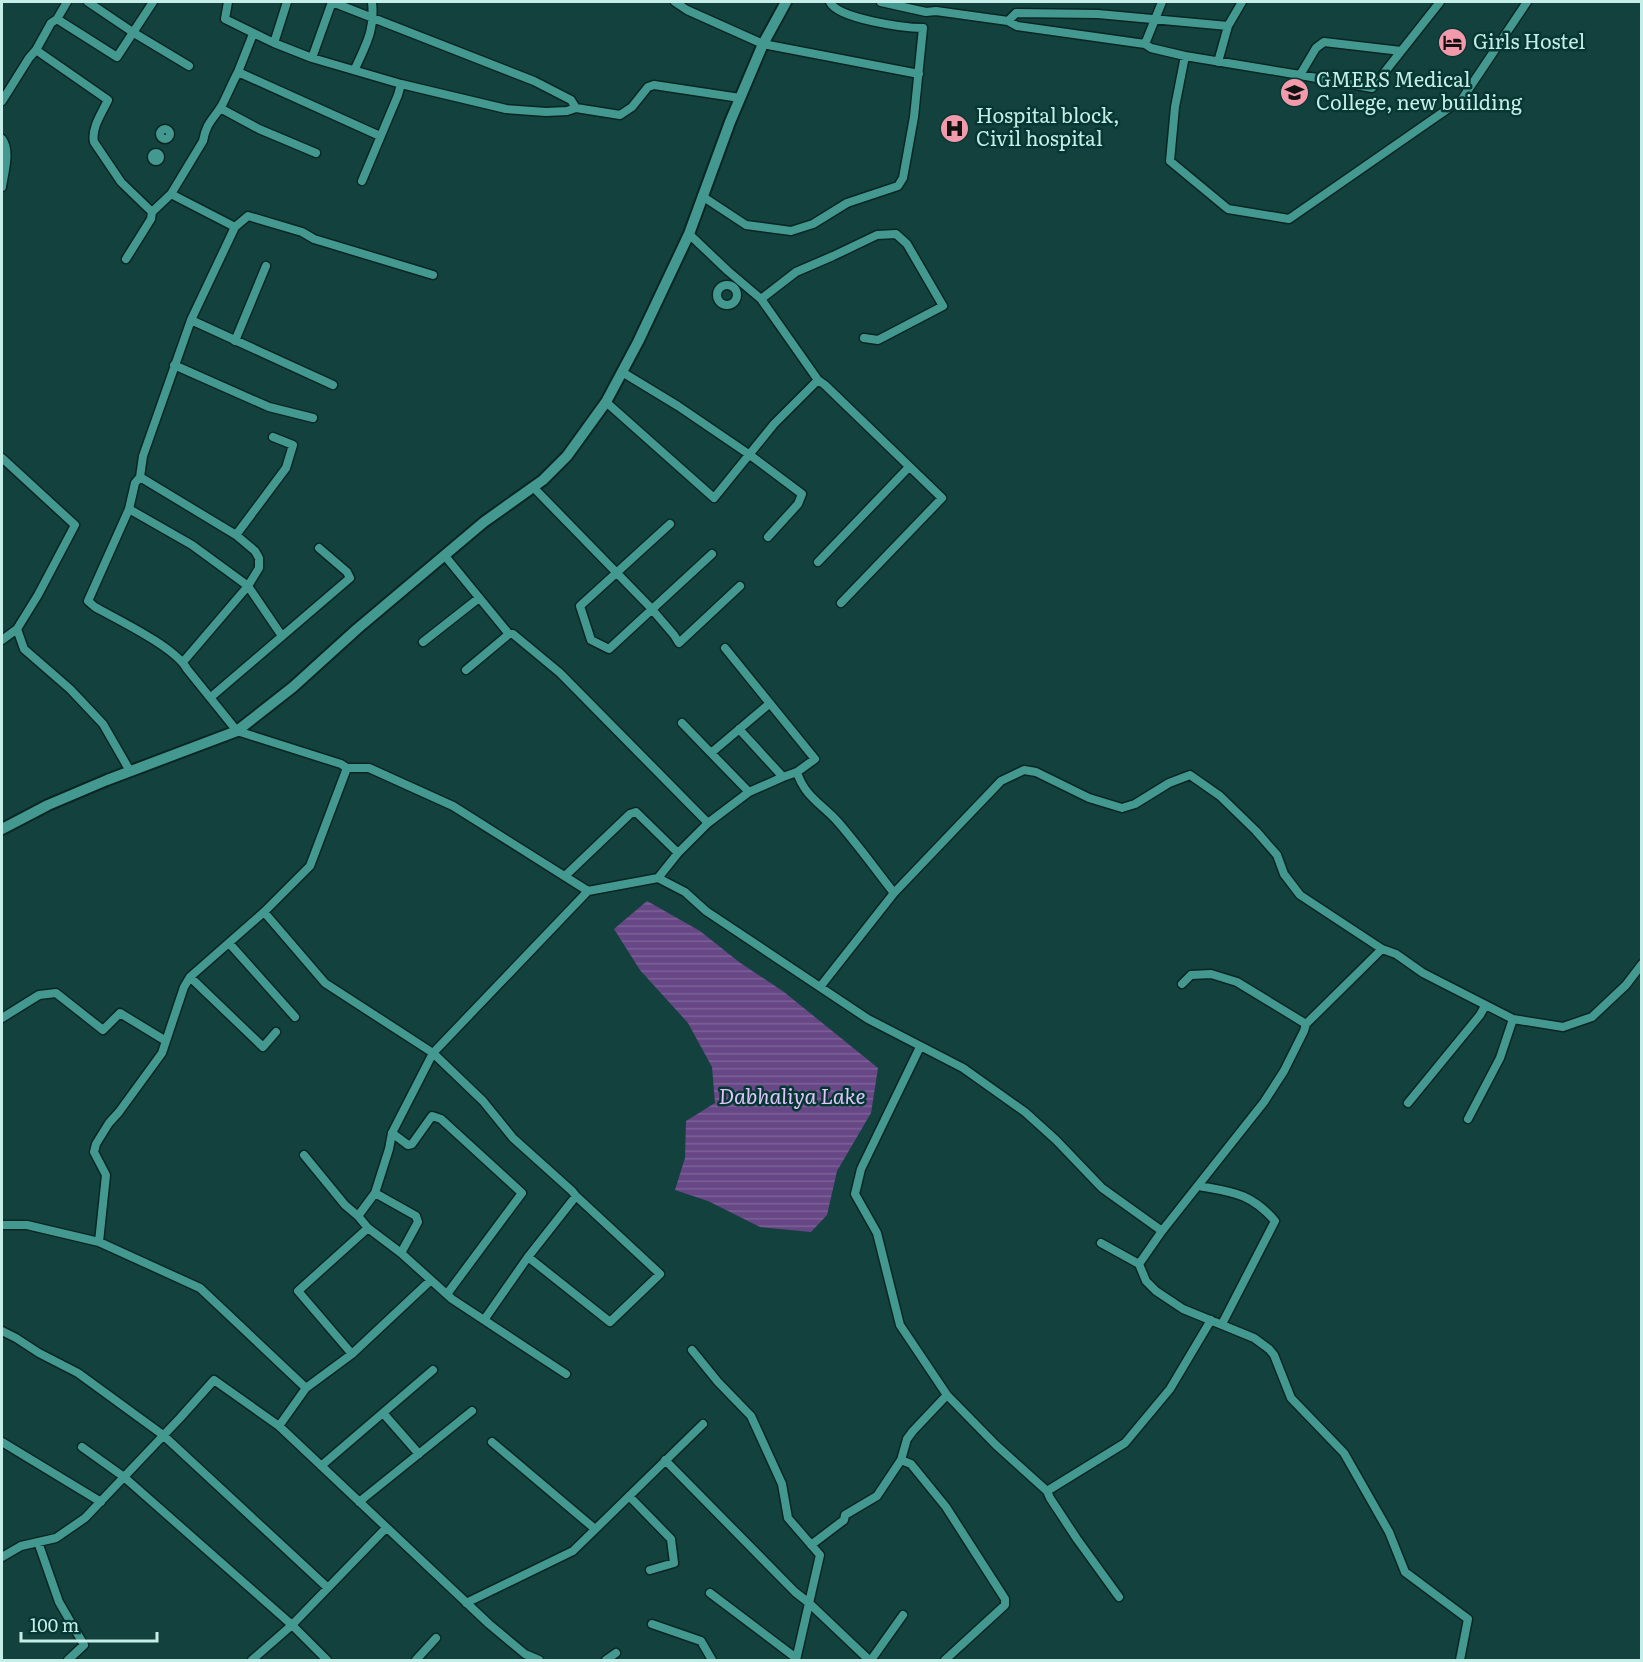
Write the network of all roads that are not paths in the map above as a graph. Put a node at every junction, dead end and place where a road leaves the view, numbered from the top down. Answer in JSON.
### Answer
{"nodes":[{"id":1,"x":67,"y":2,"type":"edge"},
{"id":2,"x":88,"y":2,"type":"edge"},
{"id":3,"x":153,"y":2,"type":"edge"},
{"id":4,"x":228,"y":2,"type":"edge"},
{"id":5,"x":287,"y":2,"type":"edge"},
{"id":6,"x":332,"y":2,"type":"edge"},
{"id":7,"x":372,"y":2,"type":"edge"},
{"id":8,"x":675,"y":2,"type":"edge"},
{"id":9,"x":786,"y":2,"type":"edge"},
{"id":10,"x":830,"y":2,"type":"edge"},
{"id":11,"x":881,"y":2,"type":"edge"},
{"id":12,"x":1162,"y":2,"type":"edge"},
{"id":13,"x":1242,"y":2,"type":"edge"},
{"id":14,"x":1440,"y":2,"type":"edge"},
{"id":15,"x":1527,"y":2,"type":"edge"},
{"id":16,"x":374,"y":17,"type":"junction"},
{"id":17,"x":57,"y":19,"type":"junction"},
{"id":18,"x":1154,"y":19,"type":"junction"},
{"id":19,"x":1008,"y":21,"type":"junction"},
{"id":20,"x":1228,"y":26,"type":"junction"},
{"id":21,"x":134,"y":33,"type":"junction"},
{"id":22,"x":253,"y":34,"type":"junction"},
{"id":23,"x":274,"y":43,"type":"junction"},
{"id":24,"x":763,"y":44,"type":"junction"},
{"id":25,"x":1146,"y":44,"type":"junction"},
{"id":26,"x":36,"y":50,"type":"junction"},
{"id":27,"x":1401,"y":51,"type":"junction"},
{"id":28,"x":1185,"y":56,"type":"junction"},
{"id":29,"x":312,"y":58,"type":"junction"},
{"id":30,"x":1218,"y":62,"type":"junction"},
{"id":31,"x":189,"y":66,"type":"dead end"},
{"id":32,"x":355,"y":69,"type":"junction"},
{"id":33,"x":238,"y":72,"type":"junction"},
{"id":34,"x":919,"y":74,"type":"junction"},
{"id":35,"x":1300,"y":75,"type":"junction"},
{"id":36,"x":400,"y":84,"type":"junction"},
{"id":37,"x":740,"y":98,"type":"junction"},
{"id":38,"x":2,"y":101,"type":"edge"},
{"id":39,"x":220,"y":108,"type":"junction"},
{"id":40,"x":576,"y":108,"type":"junction"},
{"id":41,"x":380,"y":136,"type":"junction"},
{"id":42,"x":2,"y":139,"type":"edge"},
{"id":43,"x":316,"y":153,"type":"dead end"},
{"id":44,"x":362,"y":181,"type":"dead end"},
{"id":45,"x":2,"y":187,"type":"edge"},
{"id":46,"x":171,"y":194,"type":"junction"},
{"id":47,"x":702,"y":196,"type":"junction"},
{"id":48,"x":152,"y":212,"type":"junction"},
{"id":49,"x":235,"y":227,"type":"junction"},
{"id":50,"x":689,"y":234,"type":"junction"},
{"id":51,"x":126,"y":259,"type":"dead end"},
{"id":52,"x":266,"y":266,"type":"dead end"},
{"id":53,"x":433,"y":274,"type":"dead end"},
{"id":54,"x":761,"y":299,"type":"junction"},
{"id":55,"x":191,"y":320,"type":"junction"},
{"id":56,"x":864,"y":338,"type":"dead end"},
{"id":57,"x":236,"y":340,"type":"junction"},
{"id":58,"x":174,"y":364,"type":"junction"},
{"id":59,"x":622,"y":372,"type":"junction"},
{"id":60,"x":818,"y":380,"type":"junction"},
{"id":61,"x":333,"y":385,"type":"dead end"},
{"id":62,"x":606,"y":402,"type":"junction"},
{"id":63,"x":313,"y":418,"type":"dead end"},
{"id":64,"x":273,"y":437,"type":"dead end"},
{"id":65,"x":750,"y":455,"type":"junction"},
{"id":66,"x":2,"y":458,"type":"edge"},
{"id":67,"x":909,"y":467,"type":"junction"},
{"id":68,"x":140,"y":477,"type":"junction"},
{"id":69,"x":533,"y":487,"type":"junction"},
{"id":70,"x":129,"y":509,"type":"junction"},
{"id":71,"x":670,"y":525,"type":"dead end"},
{"id":72,"x":236,"y":535,"type":"junction"},
{"id":73,"x":768,"y":537,"type":"dead end"},
{"id":74,"x":319,"y":548,"type":"dead end"},
{"id":75,"x":712,"y":554,"type":"dead end"},
{"id":76,"x":445,"y":556,"type":"junction"},
{"id":77,"x":819,"y":562,"type":"dead end"},
{"id":78,"x":616,"y":574,"type":"junction"},
{"id":79,"x":248,"y":586,"type":"junction"},
{"id":80,"x":740,"y":586,"type":"dead end"},
{"id":81,"x":479,"y":598,"type":"junction"},
{"id":82,"x":841,"y":603,"type":"dead end"},
{"id":83,"x":652,"y":610,"type":"junction"},
{"id":84,"x":17,"y":629,"type":"junction"},
{"id":85,"x":509,"y":634,"type":"junction"},
{"id":86,"x":282,"y":636,"type":"junction"},
{"id":87,"x":2,"y":640,"type":"edge"},
{"id":88,"x":423,"y":642,"type":"dead end"},
{"id":89,"x":725,"y":648,"type":"dead end"},
{"id":90,"x":183,"y":662,"type":"junction"},
{"id":91,"x":466,"y":670,"type":"dead end"},
{"id":92,"x":211,"y":697,"type":"junction"},
{"id":93,"x":769,"y":704,"type":"junction"},
{"id":94,"x":682,"y":723,"type":"dead end"},
{"id":95,"x":739,"y":729,"type":"junction"},
{"id":96,"x":237,"y":731,"type":"junction"},
{"id":97,"x":711,"y":753,"type":"junction"},
{"id":98,"x":347,"y":768,"type":"junction"},
{"id":99,"x":130,"y":771,"type":"junction"},
{"id":100,"x":797,"y":772,"type":"junction"},
{"id":101,"x":783,"y":777,"type":"junction"},
{"id":102,"x":749,"y":792,"type":"junction"},
{"id":103,"x":708,"y":823,"type":"junction"},
{"id":104,"x":2,"y":827,"type":"edge"},
{"id":105,"x":678,"y":853,"type":"junction"},
{"id":106,"x":565,"y":876,"type":"junction"},
{"id":107,"x":658,"y":878,"type":"junction"},
{"id":108,"x":588,"y":891,"type":"junction"},
{"id":109,"x":894,"y":893,"type":"junction"},
{"id":110,"x":264,"y":912,"type":"junction"},
{"id":111,"x":229,"y":943,"type":"junction"},
{"id":112,"x":1382,"y":949,"type":"junction"},
{"id":113,"x":1641,"y":964,"type":"edge"},
{"id":114,"x":190,"y":977,"type":"junction"},
{"id":115,"x":1182,"y":984,"type":"dead end"},
{"id":116,"x":819,"y":987,"type":"junction"},
{"id":117,"x":1485,"y":1006,"type":"junction"},
{"id":118,"x":295,"y":1017,"type":"dead end"},
{"id":119,"x":2,"y":1018,"type":"edge"},
{"id":120,"x":1513,"y":1019,"type":"junction"},
{"id":121,"x":1306,"y":1024,"type":"junction"},
{"id":122,"x":276,"y":1032,"type":"dead end"},
{"id":123,"x":166,"y":1041,"type":"junction"},
{"id":124,"x":920,"y":1047,"type":"junction"},
{"id":125,"x":433,"y":1053,"type":"junction"},
{"id":126,"x":1408,"y":1102,"type":"dead end"},
{"id":127,"x":1468,"y":1119,"type":"dead end"},
{"id":128,"x":392,"y":1133,"type":"junction"},
{"id":129,"x":304,"y":1155,"type":"dead end"},
{"id":130,"x":1198,"y":1186,"type":"junction"},
{"id":131,"x":375,"y":1193,"type":"junction"},
{"id":132,"x":576,"y":1197,"type":"junction"},
{"id":133,"x":358,"y":1216,"type":"junction"},
{"id":134,"x":2,"y":1225,"type":"edge"},
{"id":135,"x":368,"y":1228,"type":"junction"},
{"id":136,"x":1162,"y":1231,"type":"junction"},
{"id":137,"x":99,"y":1242,"type":"junction"},
{"id":138,"x":1101,"y":1243,"type":"dead end"},
{"id":139,"x":401,"y":1253,"type":"junction"},
{"id":140,"x":528,"y":1257,"type":"junction"},
{"id":141,"x":1139,"y":1264,"type":"junction"},
{"id":142,"x":431,"y":1280,"type":"junction"},
{"id":143,"x":447,"y":1294,"type":"junction"},
{"id":144,"x":484,"y":1320,"type":"junction"},
{"id":145,"x":1211,"y":1320,"type":"junction"},
{"id":146,"x":1222,"y":1324,"type":"junction"},
{"id":147,"x":2,"y":1332,"type":"edge"},
{"id":148,"x":692,"y":1350,"type":"dead end"},
{"id":149,"x":352,"y":1354,"type":"junction"},
{"id":150,"x":433,"y":1371,"type":"dead end"},
{"id":151,"x":566,"y":1374,"type":"dead end"},
{"id":152,"x":306,"y":1388,"type":"junction"},
{"id":153,"x":947,"y":1395,"type":"junction"},
{"id":154,"x":472,"y":1411,"type":"dead end"},
{"id":155,"x":383,"y":1413,"type":"junction"},
{"id":156,"x":703,"y":1424,"type":"dead end"},
{"id":157,"x":279,"y":1426,"type":"junction"},
{"id":158,"x":163,"y":1436,"type":"junction"},
{"id":159,"x":2,"y":1442,"type":"edge"},
{"id":160,"x":492,"y":1442,"type":"dead end"},
{"id":161,"x":82,"y":1447,"type":"dead end"},
{"id":162,"x":419,"y":1454,"type":"junction"},
{"id":163,"x":665,"y":1460,"type":"junction"},
{"id":164,"x":901,"y":1460,"type":"junction"},
{"id":165,"x":321,"y":1466,"type":"junction"},
{"id":166,"x":124,"y":1477,"type":"junction"},
{"id":167,"x":1047,"y":1491,"type":"junction"},
{"id":168,"x":629,"y":1496,"type":"junction"},
{"id":169,"x":101,"y":1502,"type":"junction"},
{"id":170,"x":359,"y":1502,"type":"junction"},
{"id":171,"x":386,"y":1528,"type":"junction"},
{"id":172,"x":595,"y":1529,"type":"junction"},
{"id":173,"x":38,"y":1542,"type":"junction"},
{"id":174,"x":812,"y":1545,"type":"junction"},
{"id":175,"x":2,"y":1557,"type":"edge"},
{"id":176,"x":650,"y":1569,"type":"dead end"},
{"id":177,"x":328,"y":1588,"type":"junction"},
{"id":178,"x":710,"y":1593,"type":"dead end"},
{"id":179,"x":1119,"y":1597,"type":"dead end"},
{"id":180,"x":466,"y":1603,"type":"junction"},
{"id":181,"x":809,"y":1603,"type":"junction"},
{"id":182,"x":903,"y":1615,"type":"dead end"},
{"id":183,"x":652,"y":1624,"type":"dead end"},
{"id":184,"x":292,"y":1625,"type":"junction"},
{"id":185,"x":436,"y":1638,"type":"dead end"},
{"id":186,"x":616,"y":1653,"type":"dead end"},
{"id":187,"x":796,"y":1659,"type":"edge"},
{"id":188,"x":68,"y":1660,"type":"edge"},
{"id":189,"x":252,"y":1660,"type":"edge"},
{"id":190,"x":327,"y":1660,"type":"edge"},
{"id":191,"x":416,"y":1660,"type":"edge"},
{"id":192,"x":539,"y":1660,"type":"edge"},
{"id":193,"x":606,"y":1660,"type":"edge"},
{"id":194,"x":712,"y":1660,"type":"edge"},
{"id":195,"x":870,"y":1660,"type":"edge"},
{"id":196,"x":945,"y":1660,"type":"edge"},
{"id":197,"x":1460,"y":1660,"type":"edge"}],
"edges":[{"from":1,"to":17,"type":"street"},
{"from":2,"to":21,"type":"street"},
{"from":3,"to":21,"type":"street"},
{"from":4,"to":22,"type":"street"},
{"from":5,"to":23,"type":"street"},
{"from":6,"to":16,"type":"street"},
{"from":6,"to":29,"type":"street"},
{"from":7,"to":16,"type":"street"},
{"from":8,"to":24,"type":"street"},
{"from":9,"to":24,"type":"street"},
{"from":10,"to":34,"type":"street"},
{"from":11,"to":19,"type":"street"},
{"from":12,"to":18,"type":"street"},
{"from":13,"to":20,"type":"street"},
{"from":14,"to":27,"type":"street"},
{"from":15,"to":28,"type":"street"},
{"from":16,"to":32,"type":"street"},
{"from":16,"to":40,"type":"street"},
{"from":17,"to":21,"type":"street"},
{"from":17,"to":26,"type":"street"},
{"from":18,"to":19,"type":"street"},
{"from":18,"to":20,"type":"street"},
{"from":18,"to":25,"type":"street"},
{"from":19,"to":25,"type":"street"},
{"from":20,"to":30,"type":"street"},
{"from":21,"to":31,"type":"street"},
{"from":22,"to":23,"type":"street"},
{"from":22,"to":33,"type":"street"},
{"from":23,"to":29,"type":"street"},
{"from":24,"to":34,"type":"street"},
{"from":24,"to":37,"type":"street"},
{"from":25,"to":28,"type":"street"},
{"from":26,"to":38,"type":"street"},
{"from":26,"to":48,"type":"street"},
{"from":27,"to":35,"type":"street"},
{"from":27,"to":35,"type":"street"},
{"from":28,"to":30,"type":"street"},
{"from":29,"to":32,"type":"street"},
{"from":30,"to":35,"type":"street"},
{"from":32,"to":36,"type":"street"},
{"from":33,"to":39,"type":"street"},
{"from":33,"to":41,"type":"street"},
{"from":34,"to":47,"type":"street"},
{"from":36,"to":40,"type":"street"},
{"from":36,"to":41,"type":"street"},
{"from":37,"to":40,"type":"street"},
{"from":37,"to":47,"type":"street"},
{"from":39,"to":43,"type":"street"},
{"from":39,"to":46,"type":"street"},
{"from":41,"to":44,"type":"street"},
{"from":42,"to":45,"type":"street"},
{"from":46,"to":48,"type":"street"},
{"from":46,"to":49,"type":"street"},
{"from":47,"to":50,"type":"street"},
{"from":48,"to":51,"type":"street"},
{"from":49,"to":53,"type":"street"},
{"from":49,"to":55,"type":"street"},
{"from":50,"to":54,"type":"street"},
{"from":50,"to":59,"type":"street"},
{"from":52,"to":57,"type":"street"},
{"from":54,"to":56,"type":"street"},
{"from":54,"to":60,"type":"street"},
{"from":55,"to":57,"type":"street"},
{"from":55,"to":58,"type":"street"},
{"from":57,"to":61,"type":"street"},
{"from":58,"to":63,"type":"street"},
{"from":58,"to":68,"type":"street"},
{"from":59,"to":62,"type":"street"},
{"from":59,"to":65,"type":"street"},
{"from":60,"to":65,"type":"street"},
{"from":60,"to":67,"type":"street"},
{"from":62,"to":65,"type":"street"},
{"from":62,"to":69,"type":"street"},
{"from":64,"to":72,"type":"street"},
{"from":65,"to":73,"type":"street"},
{"from":66,"to":84,"type":"street"},
{"from":67,"to":77,"type":"street"},
{"from":67,"to":82,"type":"street"},
{"from":68,"to":70,"type":"street"},
{"from":68,"to":72,"type":"street"},
{"from":69,"to":76,"type":"street"},
{"from":69,"to":78,"type":"street"},
{"from":70,"to":79,"type":"street"},
{"from":70,"to":90,"type":"street"},
{"from":71,"to":78,"type":"street"},
{"from":72,"to":79,"type":"street"},
{"from":74,"to":86,"type":"street"},
{"from":75,"to":83,"type":"street"},
{"from":76,"to":81,"type":"street"},
{"from":76,"to":96,"type":"street"},
{"from":78,"to":83,"type":"street"},
{"from":78,"to":83,"type":"street"},
{"from":79,"to":86,"type":"street"},
{"from":79,"to":90,"type":"street"},
{"from":80,"to":83,"type":"street"},
{"from":81,"to":85,"type":"street"},
{"from":81,"to":88,"type":"street"},
{"from":84,"to":87,"type":"street"},
{"from":84,"to":99,"type":"street"},
{"from":85,"to":91,"type":"street"},
{"from":85,"to":103,"type":"street"},
{"from":86,"to":92,"type":"street"},
{"from":89,"to":93,"type":"street"},
{"from":90,"to":92,"type":"street"},
{"from":92,"to":96,"type":"street"},
{"from":93,"to":95,"type":"street"},
{"from":93,"to":100,"type":"street"},
{"from":94,"to":97,"type":"street"},
{"from":95,"to":97,"type":"street"},
{"from":95,"to":101,"type":"street"},
{"from":96,"to":98,"type":"street"},
{"from":96,"to":99,"type":"street"},
{"from":97,"to":102,"type":"street"},
{"from":98,"to":106,"type":"street"},
{"from":98,"to":110,"type":"street"},
{"from":99,"to":104,"type":"street"},
{"from":100,"to":101,"type":"street"},
{"from":100,"to":109,"type":"street"},
{"from":101,"to":102,"type":"street"},
{"from":102,"to":103,"type":"street"},
{"from":103,"to":105,"type":"street"},
{"from":105,"to":106,"type":"street"},
{"from":105,"to":107,"type":"street"},
{"from":106,"to":108,"type":"street"},
{"from":107,"to":108,"type":"street"},
{"from":107,"to":116,"type":"street"},
{"from":108,"to":125,"type":"street"},
{"from":109,"to":112,"type":"street"},
{"from":109,"to":116,"type":"street"},
{"from":110,"to":111,"type":"street"},
{"from":110,"to":125,"type":"street"},
{"from":111,"to":114,"type":"street"},
{"from":111,"to":118,"type":"street"},
{"from":112,"to":117,"type":"street"},
{"from":112,"to":121,"type":"street"},
{"from":113,"to":120,"type":"street"},
{"from":114,"to":122,"type":"street"},
{"from":114,"to":123,"type":"street"},
{"from":115,"to":121,"type":"street"},
{"from":116,"to":124,"type":"street"},
{"from":117,"to":120,"type":"street"},
{"from":117,"to":126,"type":"street"},
{"from":119,"to":123,"type":"street"},
{"from":120,"to":127,"type":"street"},
{"from":121,"to":130,"type":"street"},
{"from":123,"to":137,"type":"street"},
{"from":124,"to":136,"type":"street"},
{"from":124,"to":153,"type":"street"},
{"from":125,"to":128,"type":"street"},
{"from":125,"to":132,"type":"street"},
{"from":128,"to":131,"type":"street"},
{"from":128,"to":143,"type":"street"},
{"from":129,"to":133,"type":"street"},
{"from":130,"to":136,"type":"street"},
{"from":130,"to":146,"type":"street"},
{"from":131,"to":133,"type":"street"},
{"from":131,"to":139,"type":"street"},
{"from":132,"to":140,"type":"street"},
{"from":132,"to":140,"type":"street"},
{"from":133,"to":135,"type":"street"},
{"from":134,"to":137,"type":"street"},
{"from":135,"to":139,"type":"street"},
{"from":135,"to":149,"type":"street"},
{"from":136,"to":141,"type":"street"},
{"from":137,"to":152,"type":"street"},
{"from":138,"to":141,"type":"street"},
{"from":139,"to":142,"type":"street"},
{"from":140,"to":144,"type":"street"},
{"from":141,"to":145,"type":"street"},
{"from":142,"to":143,"type":"street"},
{"from":142,"to":149,"type":"street"},
{"from":143,"to":144,"type":"street"},
{"from":144,"to":151,"type":"street"},
{"from":145,"to":146,"type":"street"},
{"from":145,"to":167,"type":"street"},
{"from":146,"to":197,"type":"street"},
{"from":147,"to":158,"type":"street"},
{"from":148,"to":174,"type":"street"},
{"from":149,"to":152,"type":"street"},
{"from":150,"to":155,"type":"street"},
{"from":152,"to":157,"type":"street"},
{"from":153,"to":164,"type":"street"},
{"from":153,"to":167,"type":"street"},
{"from":154,"to":162,"type":"street"},
{"from":155,"to":162,"type":"street"},
{"from":155,"to":165,"type":"street"},
{"from":156,"to":163,"type":"street"},
{"from":157,"to":158,"type":"street"},
{"from":157,"to":165,"type":"street"},
{"from":158,"to":166,"type":"street"},
{"from":158,"to":177,"type":"street"},
{"from":159,"to":169,"type":"street"},
{"from":160,"to":172,"type":"street"},
{"from":161,"to":166,"type":"street"},
{"from":162,"to":170,"type":"street"},
{"from":163,"to":168,"type":"street"},
{"from":163,"to":181,"type":"street"},
{"from":164,"to":174,"type":"street"},
{"from":164,"to":196,"type":"street"},
{"from":165,"to":170,"type":"street"},
{"from":166,"to":169,"type":"street"},
{"from":166,"to":184,"type":"street"},
{"from":167,"to":179,"type":"street"},
{"from":168,"to":172,"type":"street"},
{"from":168,"to":176,"type":"street"},
{"from":169,"to":173,"type":"street"},
{"from":170,"to":171,"type":"street"},
{"from":171,"to":177,"type":"street"},
{"from":171,"to":180,"type":"street"},
{"from":172,"to":180,"type":"street"},
{"from":173,"to":175,"type":"street"},
{"from":173,"to":188,"type":"street"},
{"from":174,"to":181,"type":"street"},
{"from":177,"to":184,"type":"street"},
{"from":178,"to":187,"type":"street"},
{"from":180,"to":192,"type":"street"},
{"from":181,"to":187,"type":"street"},
{"from":181,"to":195,"type":"street"},
{"from":182,"to":195,"type":"street"},
{"from":183,"to":194,"type":"street"},
{"from":184,"to":189,"type":"street"},
{"from":184,"to":190,"type":"street"},
{"from":185,"to":191,"type":"street"},
{"from":186,"to":193,"type":"street"}]}
